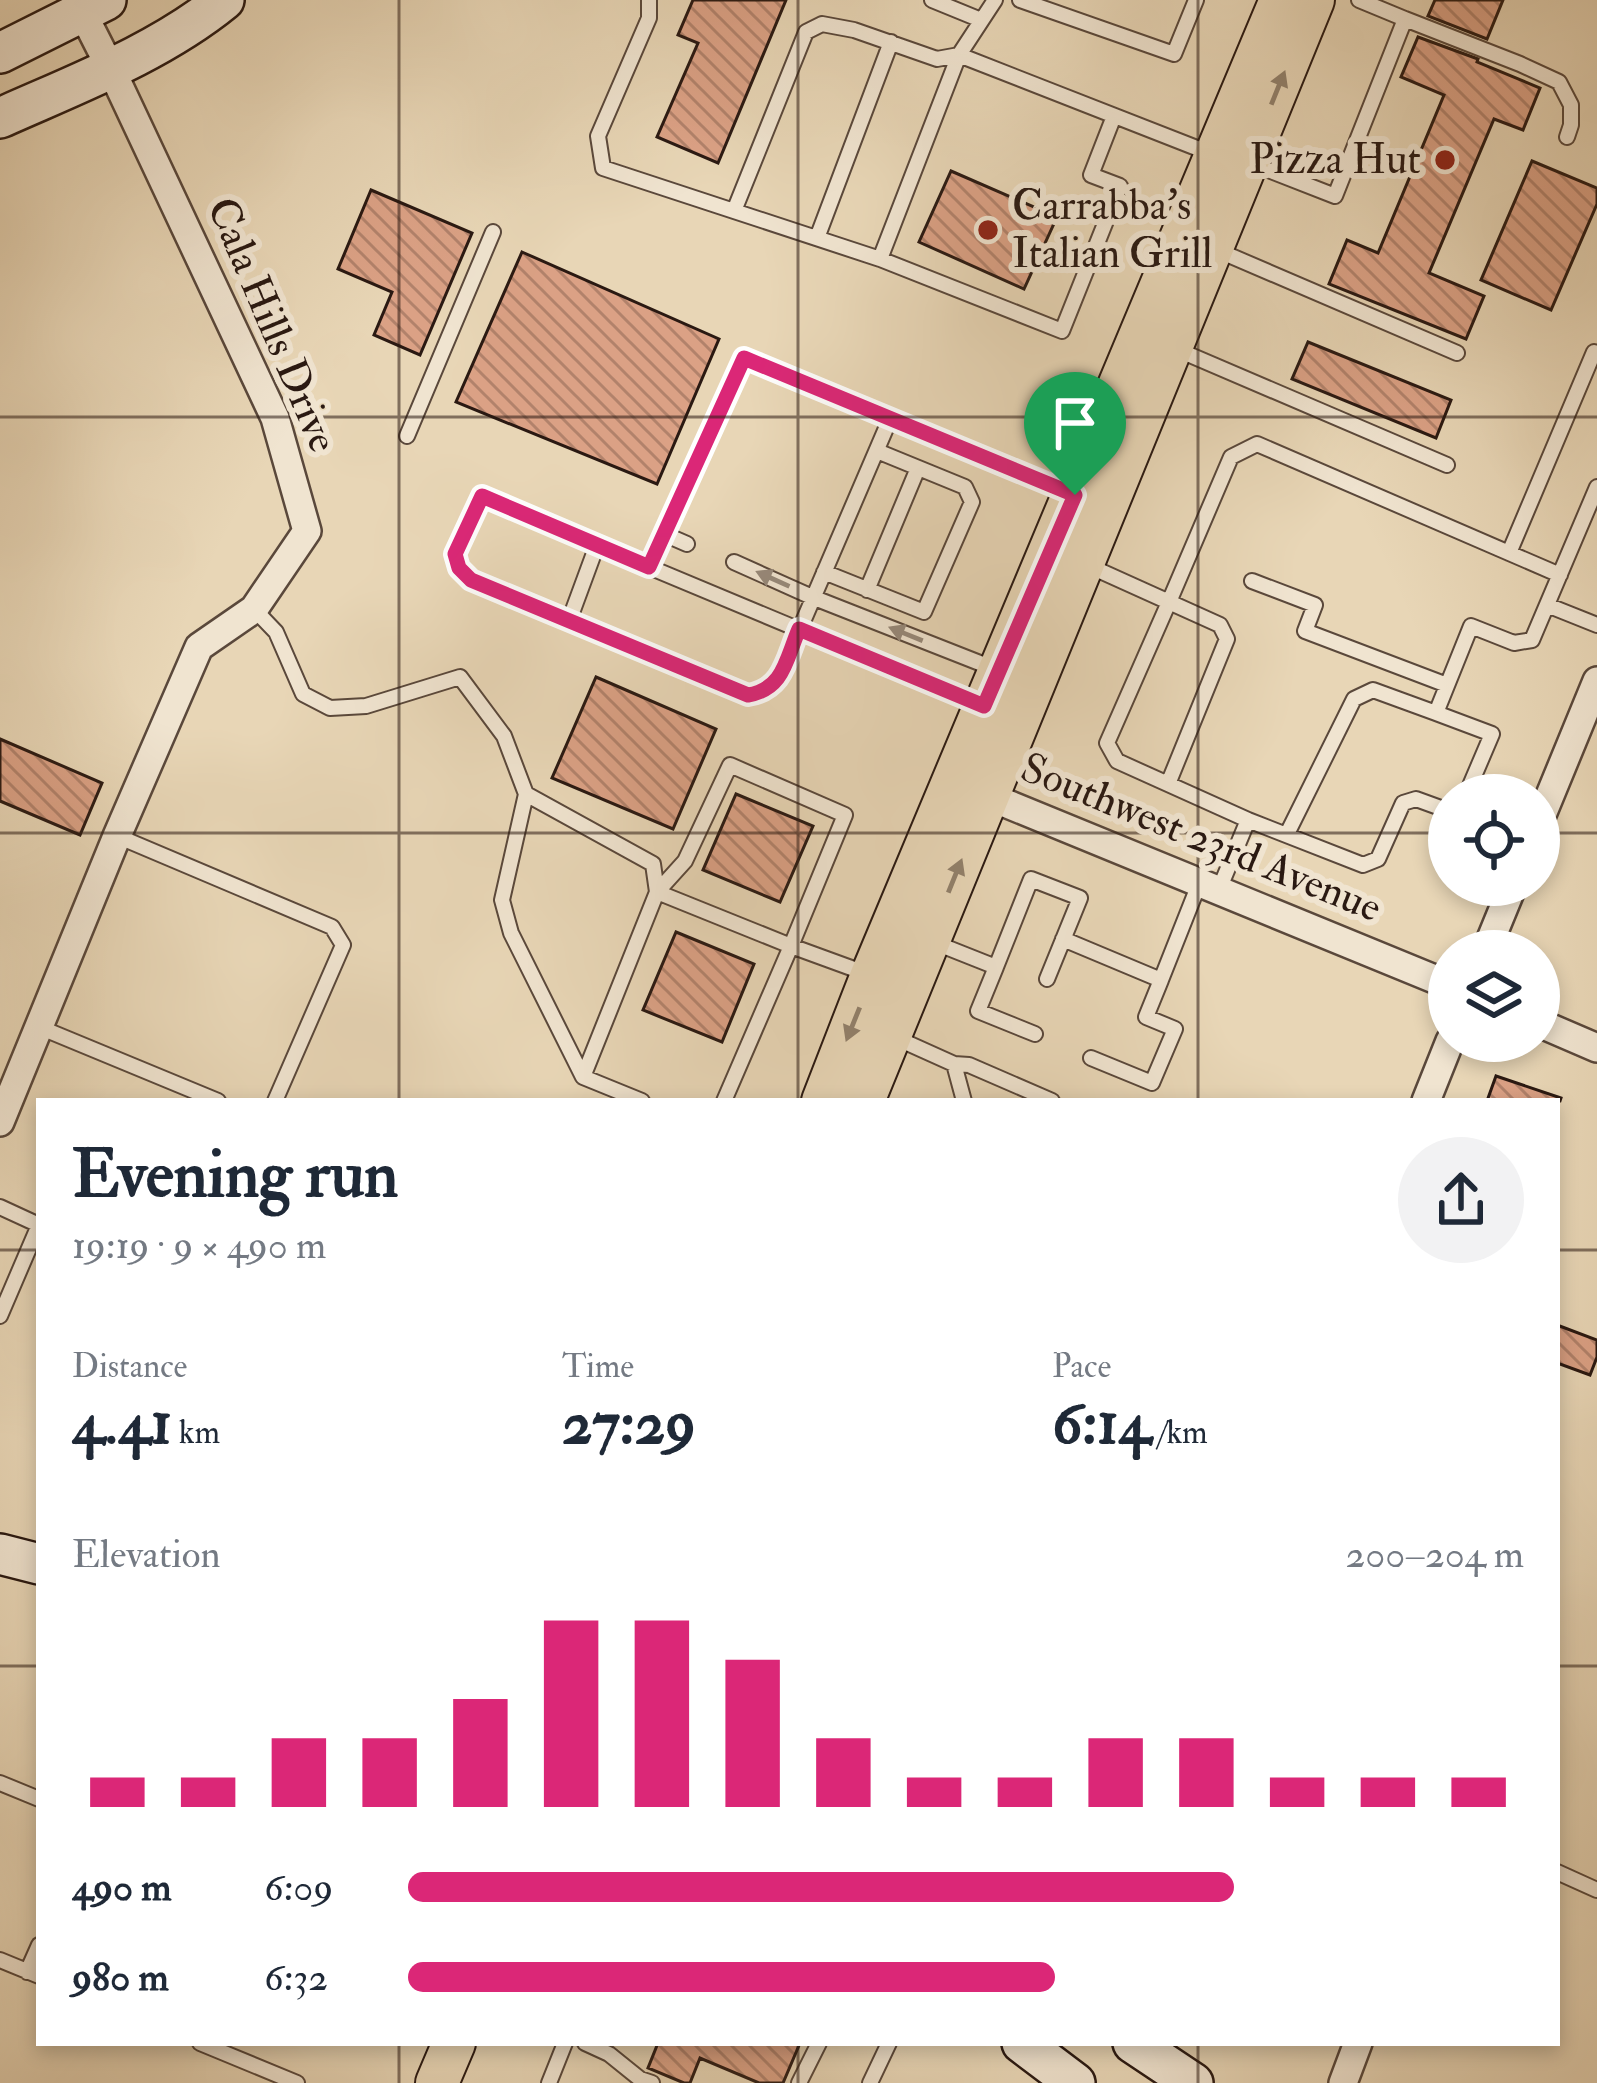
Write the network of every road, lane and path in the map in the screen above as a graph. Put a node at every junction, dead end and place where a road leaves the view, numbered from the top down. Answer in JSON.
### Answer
{"nodes":[{"id":1,"x":224,"y":0,"type":"edge"},
{"id":2,"x":649,"y":0,"type":"edge"},
{"id":3,"x":932,"y":0,"type":"edge"},
{"id":4,"x":995,"y":0,"type":"edge"},
{"id":5,"x":1020,"y":0,"type":"edge"},
{"id":6,"x":1196,"y":0,"type":"edge"},
{"id":7,"x":1281,"y":0,"type":"edge"},
{"id":8,"x":1313,"y":0,"type":"edge"},
{"id":9,"x":1358,"y":0,"type":"edge"},
{"id":10,"x":88,"y":4,"type":"edge"},
{"id":11,"x":1400,"y":11,"type":"edge"},
{"id":12,"x":981,"y":20,"type":"junction"},
{"id":13,"x":890,"y":42,"type":"junction"},
{"id":14,"x":0,"y":53,"type":"edge"},
{"id":15,"x":959,"y":55,"type":"junction"},
{"id":16,"x":111,"y":69,"type":"junction"},
{"id":17,"x":1114,"y":116,"type":"junction"},
{"id":18,"x":0,"y":118,"type":"edge"},
{"id":19,"x":1567,"y":136,"type":"dead end"},
{"id":20,"x":1232,"y":159,"type":"junction"},
{"id":21,"x":734,"y":211,"type":"junction"},
{"id":22,"x":493,"y":232,"type":"dead end"},
{"id":23,"x":817,"y":238,"type":"junction"},
{"id":24,"x":1212,"y":248,"type":"junction"},
{"id":25,"x":880,"y":259,"type":"junction"},
{"id":26,"x":1172,"y":346,"type":"junction"},
{"id":27,"x":1594,"y":352,"type":"dead end"},
{"id":28,"x":1457,"y":353,"type":"dead end"},
{"id":29,"x":890,"y":419,"type":"junction"},
{"id":30,"x":407,"y":436,"type":"dead end"},
{"id":31,"x":877,"y":451,"type":"junction"},
{"id":32,"x":1448,"y":465,"type":"dead end"},
{"id":33,"x":918,"y":468,"type":"junction"},
{"id":34,"x":1597,"y":487,"type":"edge"},
{"id":35,"x":1075,"y":495,"type":"junction"},
{"id":36,"x":664,"y":534,"type":"junction"},
{"id":37,"x":687,"y":544,"type":"dead end"},
{"id":38,"x":597,"y":545,"type":"junction"},
{"id":39,"x":1509,"y":553,"type":"junction"},
{"id":40,"x":734,"y":562,"type":"dead end"},
{"id":41,"x":1083,"y":564,"type":"junction"},
{"id":42,"x":649,"y":567,"type":"junction"},
{"id":43,"x":824,"y":572,"type":"junction"},
{"id":44,"x":1560,"y":575,"type":"junction"},
{"id":45,"x":1252,"y":580,"type":"dead end"},
{"id":46,"x":867,"y":590,"type":"junction"},
{"id":47,"x":812,"y":597,"type":"junction"},
{"id":48,"x":1169,"y":602,"type":"junction"},
{"id":49,"x":1547,"y":605,"type":"junction"},
{"id":50,"x":254,"y":609,"type":"junction"},
{"id":51,"x":569,"y":621,"type":"junction"},
{"id":52,"x":1597,"y":625,"type":"edge"},
{"id":53,"x":799,"y":629,"type":"junction"},
{"id":54,"x":1597,"y":681,"type":"edge"},
{"id":55,"x":1447,"y":685,"type":"junction"},
{"id":56,"x":992,"y":689,"type":"junction"},
{"id":57,"x":1436,"y":713,"type":"junction"},
{"id":58,"x":1475,"y":774,"type":"edge"},
{"id":59,"x":1559,"y":774,"type":"edge"},
{"id":60,"x":1168,"y":784,"type":"junction"},
{"id":61,"x":526,"y":794,"type":"junction"},
{"id":62,"x":988,"y":796,"type":"junction"},
{"id":63,"x":1428,"y":804,"type":"edge"},
{"id":64,"x":1248,"y":820,"type":"junction"},
{"id":65,"x":1287,"y":834,"type":"junction"},
{"id":66,"x":117,"y":836,"type":"junction"},
{"id":67,"x":1209,"y":888,"type":"junction"},
{"id":68,"x":657,"y":892,"type":"junction"},
{"id":69,"x":1064,"y":939,"type":"junction"},
{"id":70,"x":928,"y":940,"type":"junction"},
{"id":71,"x":790,"y":946,"type":"junction"},
{"id":72,"x":996,"y":967,"type":"junction"},
{"id":73,"x":872,"y":975,"type":"junction"},
{"id":74,"x":1428,"y":977,"type":"edge"},
{"id":75,"x":1047,"y":979,"type":"dead end"},
{"id":76,"x":1162,"y":980,"type":"junction"},
{"id":77,"x":39,"y":1027,"type":"junction"},
{"id":78,"x":1560,"y":1032,"type":"edge"},
{"id":79,"x":1035,"y":1034,"type":"dead end"},
{"id":80,"x":890,"y":1035,"type":"junction"},
{"id":81,"x":1597,"y":1048,"type":"edge"},
{"id":82,"x":1091,"y":1058,"type":"dead end"},
{"id":83,"x":1442,"y":1062,"type":"edge"},
{"id":84,"x":954,"y":1064,"type":"junction"},
{"id":85,"x":583,"y":1077,"type":"junction"},
{"id":86,"x":211,"y":1098,"type":"edge"},
{"id":87,"x":276,"y":1098,"type":"edge"},
{"id":88,"x":635,"y":1098,"type":"edge"},
{"id":89,"x":725,"y":1098,"type":"edge"},
{"id":90,"x":824,"y":1098,"type":"edge"},
{"id":91,"x":864,"y":1098,"type":"edge"},
{"id":92,"x":963,"y":1098,"type":"edge"},
{"id":93,"x":1045,"y":1098,"type":"edge"},
{"id":94,"x":1427,"y":1098,"type":"edge"},
{"id":95,"x":0,"y":1123,"type":"edge"},
{"id":96,"x":0,"y":1207,"type":"edge"},
{"id":97,"x":36,"y":1224,"type":"edge"},
{"id":98,"x":36,"y":1232,"type":"edge"},
{"id":99,"x":0,"y":1316,"type":"edge"},
{"id":100,"x":0,"y":1554,"type":"edge"},
{"id":101,"x":36,"y":1563,"type":"edge"},
{"id":102,"x":0,"y":1784,"type":"edge"},
{"id":103,"x":36,"y":1798,"type":"edge"},
{"id":104,"x":1560,"y":1873,"type":"edge"},
{"id":105,"x":1597,"y":1890,"type":"edge"},
{"id":106,"x":0,"y":1960,"type":"edge"},
{"id":107,"x":33,"y":1974,"type":"edge"},
{"id":108,"x":453,"y":2046,"type":"edge"},
{"id":109,"x":564,"y":2046,"type":"edge"},
{"id":110,"x":592,"y":2046,"type":"edge"},
{"id":111,"x":817,"y":2046,"type":"edge"},
{"id":112,"x":888,"y":2046,"type":"edge"},
{"id":113,"x":1138,"y":2046,"type":"edge"},
{"id":114,"x":1357,"y":2046,"type":"edge"},
{"id":115,"x":234,"y":2049,"type":"edge"},
{"id":116,"x":1031,"y":2056,"type":"edge"},
{"id":117,"x":298,"y":2083,"type":"edge"},
{"id":118,"x":437,"y":2083,"type":"edge"},
{"id":119,"x":549,"y":2083,"type":"edge"},
{"id":120,"x":652,"y":2083,"type":"edge"},
{"id":121,"x":800,"y":2083,"type":"edge"},
{"id":122,"x":870,"y":2083,"type":"edge"},
{"id":123,"x":1075,"y":2083,"type":"edge"},
{"id":124,"x":1193,"y":2083,"type":"edge"},
{"id":125,"x":1343,"y":2083,"type":"edge"}],
"edges":[{"from":1,"to":16,"type":"main road"},
{"from":2,"to":21,"type":"lane"},
{"from":3,"to":12,"type":"lane"},
{"from":4,"to":12,"type":"lane"},
{"from":5,"to":6,"type":"lane"},
{"from":7,"to":20,"type":"main road"},
{"from":20,"to":8,"type":"main road","one_way":true},
{"from":9,"to":11,"type":"lane"},
{"from":10,"to":14,"type":"main road"},
{"from":10,"to":16,"type":"street"},
{"from":11,"to":19,"type":"lane"},
{"from":11,"to":20,"type":"lane"},
{"from":12,"to":15,"type":"lane"},
{"from":13,"to":15,"type":"lane"},
{"from":13,"to":21,"type":"lane"},
{"from":13,"to":23,"type":"lane"},
{"from":15,"to":17,"type":"lane"},
{"from":15,"to":25,"type":"lane"},
{"from":16,"to":18,"type":"main road"},
{"from":16,"to":50,"type":"street","name":"Cala Hills Drive"},
{"from":17,"to":20,"type":"lane"},
{"from":17,"to":25,"type":"lane"},
{"from":20,"to":24,"type":"main road"},
{"from":20,"to":35,"type":"main road"},
{"from":21,"to":23,"type":"lane"},
{"from":22,"to":30,"type":"lane"},
{"from":23,"to":25,"type":"lane"},
{"from":24,"to":26,"type":"main road"},
{"from":24,"to":28,"type":"lane"},
{"from":26,"to":32,"type":"lane"},
{"from":26,"to":41,"type":"main road"},
{"from":27,"to":39,"type":"lane"},
{"from":29,"to":31,"type":"lane"},
{"from":29,"to":35,"type":"lane"},
{"from":29,"to":36,"type":"lane"},
{"from":31,"to":33,"type":"lane"},
{"from":31,"to":43,"type":"lane"},
{"from":33,"to":46,"type":"lane"},
{"from":33,"to":46,"type":"lane"},
{"from":34,"to":44,"type":"lane"},
{"from":35,"to":56,"type":"main road"},
{"from":36,"to":37,"type":"lane"},
{"from":36,"to":42,"type":"lane"},
{"from":38,"to":42,"type":"lane"},
{"from":38,"to":51,"type":"lane"},
{"from":38,"to":51,"type":"lane"},
{"from":39,"to":44,"type":"lane"},
{"from":39,"to":48,"type":"lane"},
{"from":47,"to":40,"type":"lane","one_way":true},
{"from":41,"to":48,"type":"lane"},
{"from":41,"to":62,"type":"main road"},
{"from":42,"to":53,"type":"lane"},
{"from":43,"to":46,"type":"lane"},
{"from":43,"to":47,"type":"lane"},
{"from":44,"to":49,"type":"lane"},
{"from":45,"to":55,"type":"lane"},
{"from":47,"to":53,"type":"lane"},
{"from":56,"to":47,"type":"lane","one_way":true},
{"from":48,"to":60,"type":"lane"},
{"from":48,"to":60,"type":"lane"},
{"from":49,"to":52,"type":"lane"},
{"from":49,"to":55,"type":"lane"},
{"from":50,"to":61,"type":"lane"},
{"from":50,"to":66,"type":"street"},
{"from":51,"to":53,"type":"lane"},
{"from":53,"to":56,"type":"lane"},
{"from":54,"to":59,"type":"street"},
{"from":55,"to":57,"type":"lane"},
{"from":56,"to":73,"type":"main road"},
{"from":57,"to":58,"type":"lane"},
{"from":57,"to":65,"type":"lane"},
{"from":60,"to":64,"type":"lane"},
{"from":61,"to":68,"type":"lane"},
{"from":61,"to":85,"type":"lane"},
{"from":62,"to":67,"type":"street","name":"Southwest 23rd Avenue"},
{"from":70,"to":62,"type":"main road","one_way":true},
{"from":63,"to":65,"type":"lane"},
{"from":64,"to":65,"type":"lane"},
{"from":64,"to":67,"type":"lane"},
{"from":66,"to":77,"type":"street"},
{"from":66,"to":87,"type":"lane"},
{"from":67,"to":74,"type":"street","name":"Southwest 23rd Avenue"},
{"from":67,"to":76,"type":"lane"},
{"from":68,"to":71,"type":"lane"},
{"from":68,"to":71,"type":"lane"},
{"from":68,"to":85,"type":"lane"},
{"from":69,"to":72,"type":"lane"},
{"from":69,"to":75,"type":"lane"},
{"from":69,"to":76,"type":"lane"},
{"from":70,"to":72,"type":"lane"},
{"from":70,"to":80,"type":"main road"},
{"from":71,"to":73,"type":"lane"},
{"from":71,"to":89,"type":"lane"},
{"from":72,"to":79,"type":"lane"},
{"from":73,"to":90,"type":"main road","one_way":true},
{"from":76,"to":82,"type":"lane"},
{"from":77,"to":86,"type":"lane"},
{"from":77,"to":95,"type":"street"},
{"from":78,"to":81,"type":"street"},
{"from":80,"to":84,"type":"lane"},
{"from":80,"to":91,"type":"main road"},
{"from":83,"to":94,"type":"street"},
{"from":84,"to":92,"type":"lane"},
{"from":84,"to":93,"type":"lane"},
{"from":85,"to":88,"type":"lane"},
{"from":96,"to":97,"type":"lane"},
{"from":98,"to":99,"type":"lane"},
{"from":100,"to":101,"type":"main road"},
{"from":102,"to":103,"type":"lane"},
{"from":104,"to":105,"type":"lane"},
{"from":106,"to":107,"type":"lane"},
{"from":108,"to":118,"type":"main road"},
{"from":109,"to":119,"type":"lane"},
{"from":110,"to":120,"type":"lane"},
{"from":111,"to":121,"type":"lane"},
{"from":112,"to":122,"type":"lane"},
{"from":113,"to":124,"type":"main road"},
{"from":114,"to":125,"type":"street"},
{"from":115,"to":117,"type":"lane"},
{"from":116,"to":123,"type":"main road"}]}
